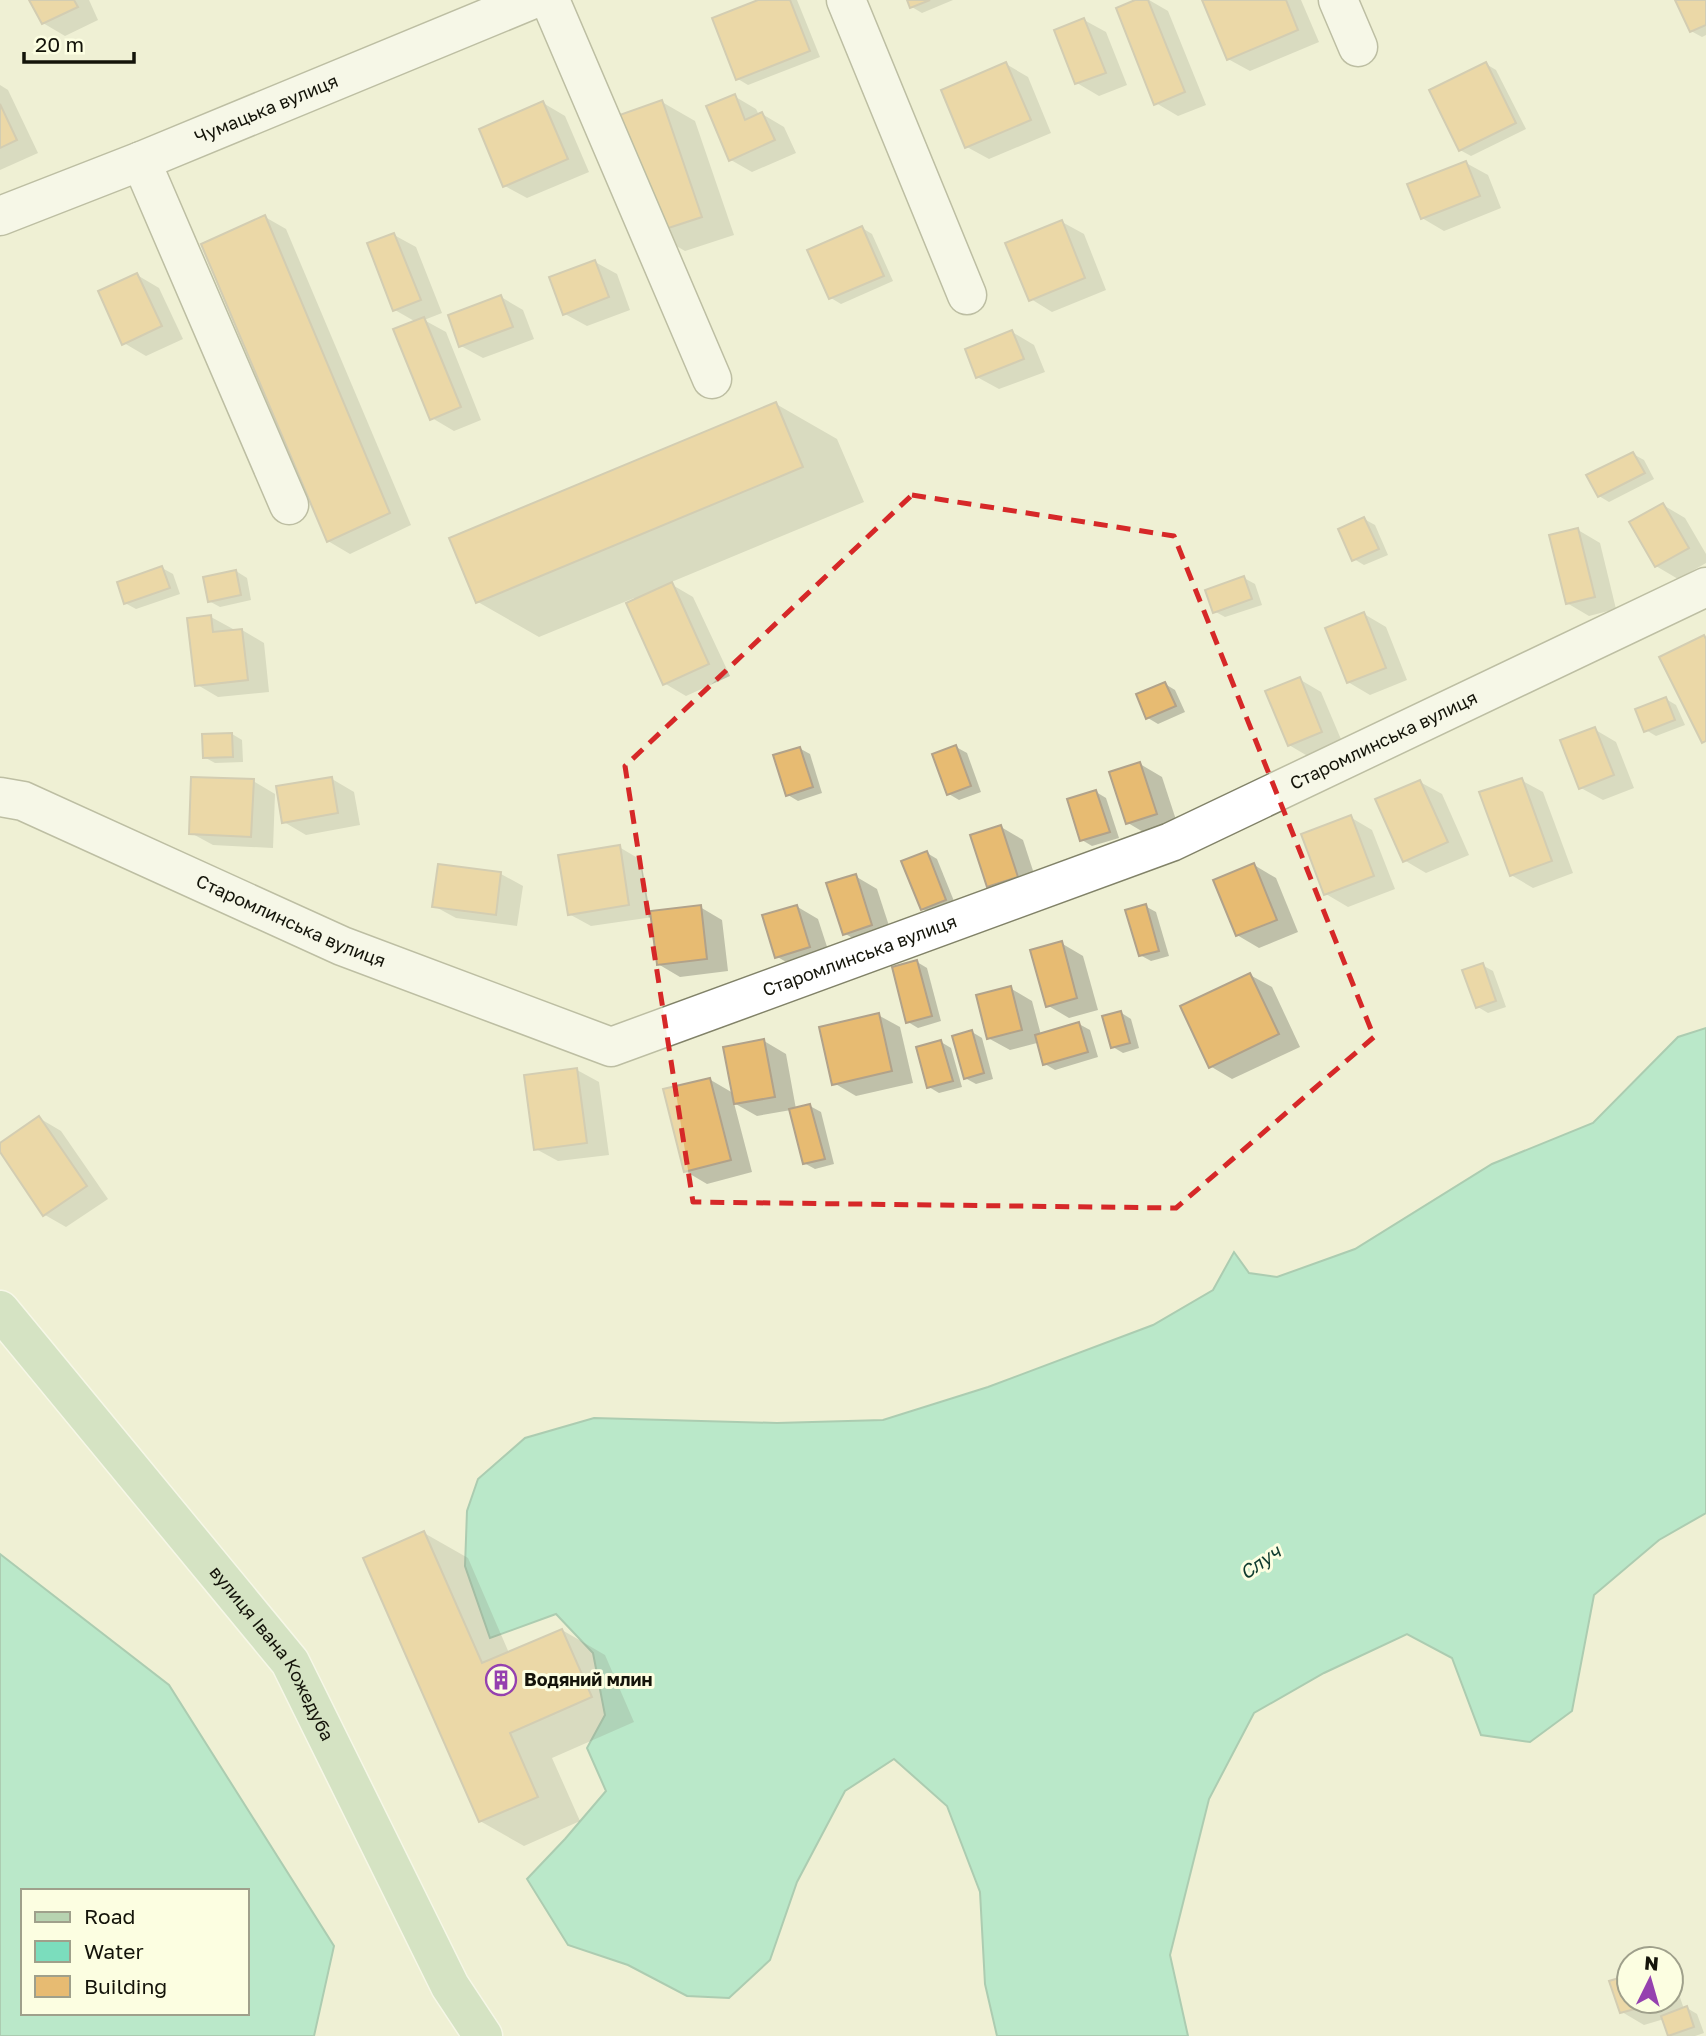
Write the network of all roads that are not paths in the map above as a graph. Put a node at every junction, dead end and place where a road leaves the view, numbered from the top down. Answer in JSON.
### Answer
{"nodes":[{"id":1,"x":531,"y":0,"type":"edge"},
{"id":2,"x":550,"y":0,"type":"edge"},
{"id":3,"x":846,"y":0,"type":"edge"},
{"id":4,"x":1338,"y":0,"type":"edge"},
{"id":5,"x":1358,"y":47,"type":"dead end"},
{"id":6,"x":141,"y":161,"type":"junction"},
{"id":7,"x":0,"y":216,"type":"edge"},
{"id":8,"x":967,"y":295,"type":"dead end"},
{"id":9,"x":712,"y":379,"type":"dead end"},
{"id":10,"x":289,"y":505,"type":"dead end"},
{"id":11,"x":1706,"y":587,"type":"edge"},
{"id":12,"x":0,"y":797,"type":"edge"},
{"id":13,"x":0,"y":1310,"type":"edge"},
{"id":14,"x":483,"y":2036,"type":"edge"}],
"edges":[{"from":1,"to":6,"type":"street","name":"Чумацька вулиця"},
{"from":2,"to":9,"type":"street"},
{"from":3,"to":8,"type":"street"},
{"from":4,"to":5,"type":"street"},
{"from":6,"to":7,"type":"street","name":"Чумацька вулиця"},
{"from":6,"to":10,"type":"street"},
{"from":11,"to":12,"type":"street","name":"Старомлинська вулиця"},
{"from":13,"to":14,"type":"main road","name":"вулиця Івана Кожедуба"}]}
